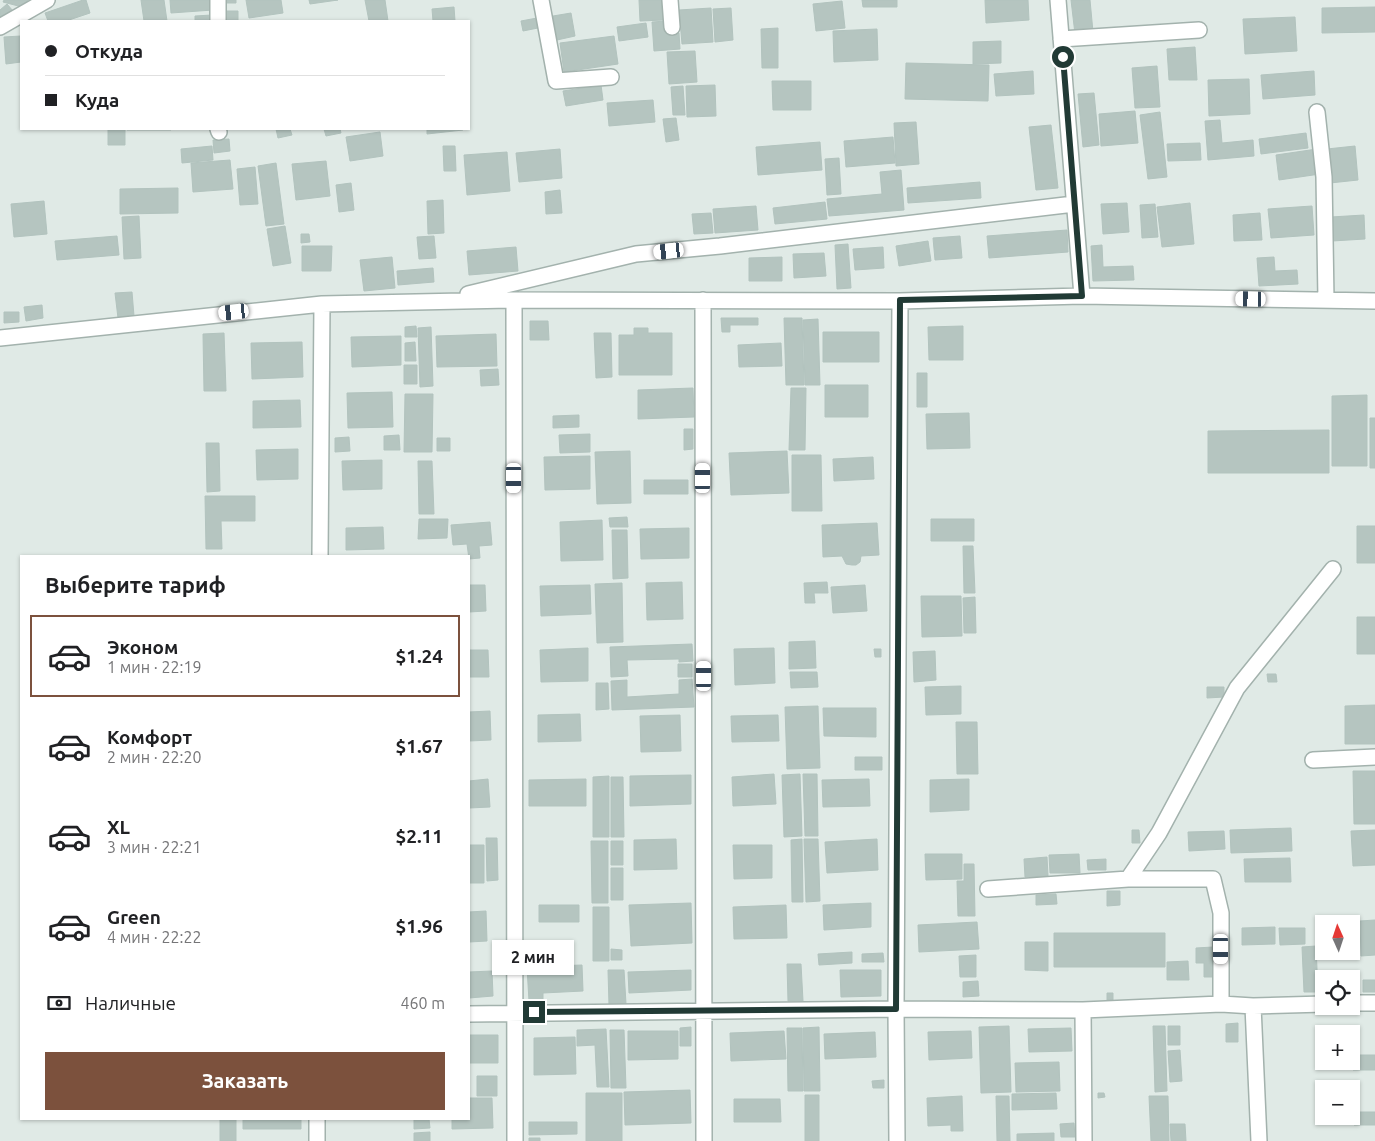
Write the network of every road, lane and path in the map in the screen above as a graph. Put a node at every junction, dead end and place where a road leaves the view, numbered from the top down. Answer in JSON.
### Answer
{"nodes":[{"id":1,"x":47,"y":0,"type":"edge"},
{"id":2,"x":218,"y":0,"type":"edge"},
{"id":3,"x":541,"y":0,"type":"edge"},
{"id":4,"x":670,"y":0,"type":"edge"},
{"id":5,"x":1058,"y":0,"type":"edge"},
{"id":6,"x":218,"y":20,"type":"edge"},
{"id":7,"x":0,"y":27,"type":"edge"},
{"id":8,"x":672,"y":27,"type":"dead end"},
{"id":9,"x":1199,"y":30,"type":"dead end"},
{"id":10,"x":1061,"y":39,"type":"junction"},
{"id":11,"x":611,"y":77,"type":"dead end"},
{"id":12,"x":1317,"y":112,"type":"dead end"},
{"id":13,"x":1074,"y":204,"type":"junction"},
{"id":14,"x":1082,"y":296,"type":"junction"},
{"id":15,"x":514,"y":300,"type":"junction"},
{"id":16,"x":703,"y":300,"type":"junction"},
{"id":17,"x":900,"y":300,"type":"junction"},
{"id":18,"x":1326,"y":300,"type":"junction"},
{"id":19,"x":1375,"y":301,"type":"edge"},
{"id":20,"x":438,"y":302,"type":"junction"},
{"id":21,"x":322,"y":304,"type":"junction"},
{"id":22,"x":0,"y":338,"type":"edge"},
{"id":23,"x":320,"y":555,"type":"edge"},
{"id":24,"x":1333,"y":569,"type":"dead end"},
{"id":25,"x":1375,"y":757,"type":"edge"},
{"id":26,"x":1313,"y":760,"type":"dead end"},
{"id":27,"x":1128,"y":879,"type":"junction"},
{"id":28,"x":988,"y":889,"type":"dead end"},
{"id":29,"x":1360,"y":1003,"type":"edge"},
{"id":30,"x":1375,"y":1003,"type":"edge"},
{"id":31,"x":1221,"y":1004,"type":"junction"},
{"id":32,"x":1315,"y":1004,"type":"edge"},
{"id":33,"x":1253,"y":1006,"type":"junction"},
{"id":34,"x":896,"y":1009,"type":"junction"},
{"id":35,"x":1083,"y":1010,"type":"junction"},
{"id":36,"x":515,"y":1012,"type":"junction"},
{"id":37,"x":704,"y":1012,"type":"junction"},
{"id":38,"x":470,"y":1014,"type":"edge"},
{"id":39,"x":317,"y":1120,"type":"edge"},
{"id":40,"x":317,"y":1141,"type":"edge"},
{"id":41,"x":515,"y":1141,"type":"edge"},
{"id":42,"x":704,"y":1141,"type":"edge"},
{"id":43,"x":897,"y":1141,"type":"edge"},
{"id":44,"x":1084,"y":1141,"type":"edge"},
{"id":45,"x":1259,"y":1141,"type":"edge"}],
"edges":[{"from":1,"to":7,"type":"street"},
{"from":2,"to":6,"type":"street"},
{"from":3,"to":11,"type":"street"},
{"from":4,"to":8,"type":"street"},
{"from":5,"to":10,"type":"street"},
{"from":9,"to":10,"type":"street"},
{"from":10,"to":13,"type":"street"},
{"from":12,"to":18,"type":"street"},
{"from":13,"to":14,"type":"street"},
{"from":13,"to":20,"type":"street"},
{"from":14,"to":17,"type":"street"},
{"from":14,"to":18,"type":"street"},
{"from":15,"to":16,"type":"street"},
{"from":15,"to":20,"type":"street"},
{"from":15,"to":36,"type":"street"},
{"from":16,"to":17,"type":"street"},
{"from":16,"to":37,"type":"street"},
{"from":17,"to":34,"type":"street"},
{"from":18,"to":19,"type":"street"},
{"from":20,"to":21,"type":"street"},
{"from":21,"to":22,"type":"street"},
{"from":21,"to":23,"type":"street"},
{"from":24,"to":27,"type":"street"},
{"from":25,"to":26,"type":"street"},
{"from":27,"to":28,"type":"street"},
{"from":27,"to":31,"type":"street"},
{"from":29,"to":30,"type":"street"},
{"from":31,"to":33,"type":"street"},
{"from":31,"to":35,"type":"street"},
{"from":32,"to":33,"type":"street"},
{"from":33,"to":45,"type":"street"},
{"from":34,"to":35,"type":"street"},
{"from":34,"to":37,"type":"street"},
{"from":34,"to":43,"type":"street"},
{"from":35,"to":44,"type":"street"},
{"from":36,"to":37,"type":"street"},
{"from":36,"to":38,"type":"street"},
{"from":36,"to":41,"type":"street"},
{"from":37,"to":42,"type":"street"},
{"from":39,"to":40,"type":"street"}]}
